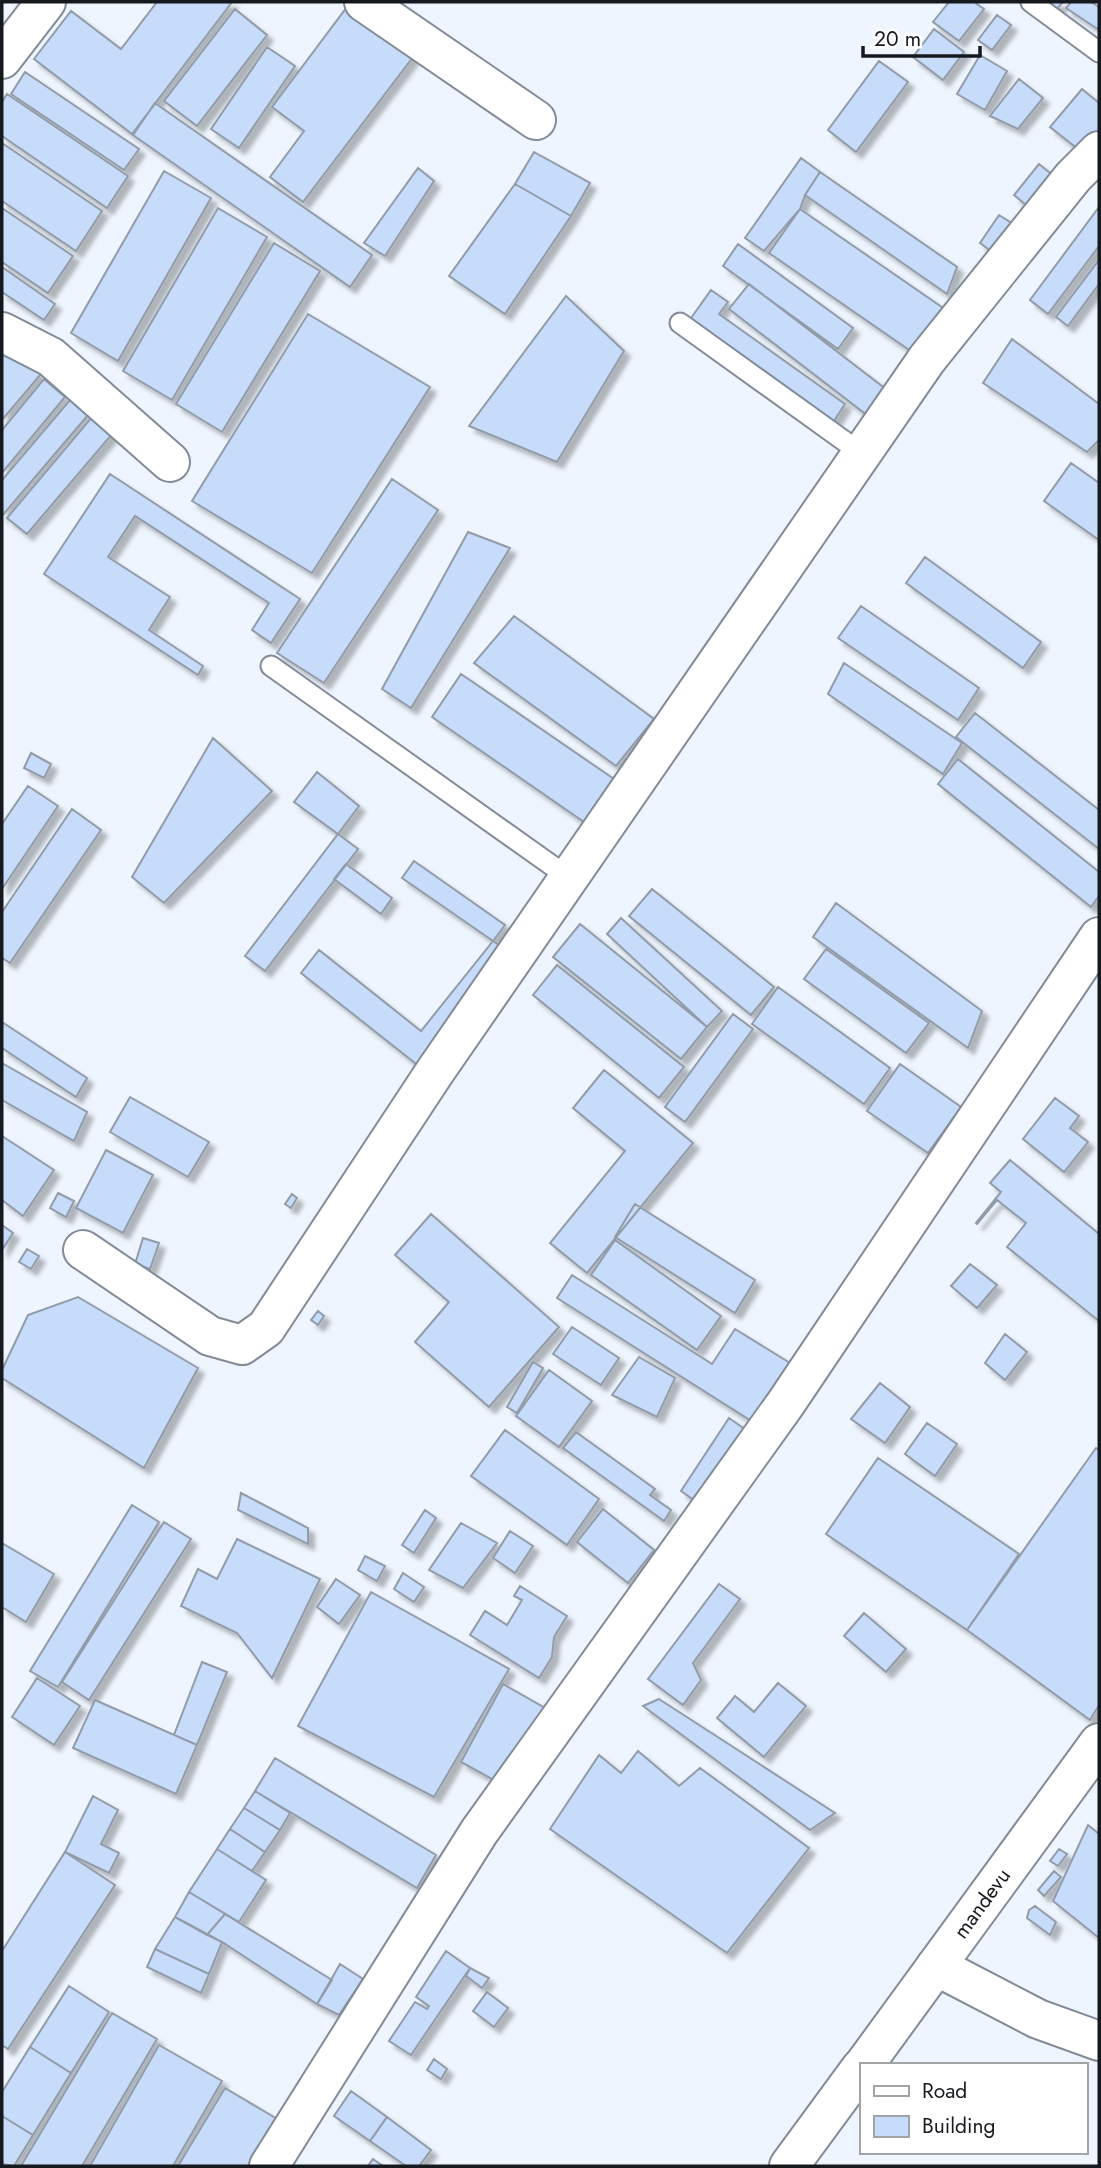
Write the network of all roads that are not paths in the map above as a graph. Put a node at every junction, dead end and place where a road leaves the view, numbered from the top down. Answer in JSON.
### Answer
{"nodes":[{"id":1,"x":46,"y":2,"type":"edge"},
{"id":2,"x":363,"y":2,"type":"edge"},
{"id":3,"x":1031,"y":2,"type":"edge"},
{"id":4,"x":1099,"y":52,"type":"edge"},
{"id":5,"x":2,"y":59,"type":"edge"},
{"id":6,"x":536,"y":120,"type":"dead end"},
{"id":7,"x":1099,"y":151,"type":"edge"},
{"id":8,"x":680,"y":323,"type":"dead end"},
{"id":9,"x":2,"y":332,"type":"edge"},
{"id":10,"x":861,"y":453,"type":"junction"},
{"id":11,"x":170,"y":462,"type":"dead end"},
{"id":12,"x":271,"y":666,"type":"dead end"},
{"id":13,"x":568,"y":877,"type":"junction"},
{"id":14,"x":1099,"y":937,"type":"edge"},
{"id":15,"x":83,"y":1250,"type":"dead end"},
{"id":16,"x":1099,"y":1743,"type":"edge"},
{"id":17,"x":936,"y":1966,"type":"junction"},
{"id":18,"x":1099,"y":2041,"type":"edge"},
{"id":19,"x":864,"y":2063,"type":"edge"},
{"id":20,"x":860,"y":2069,"type":"edge"},
{"id":21,"x":269,"y":2166,"type":"edge"},
{"id":22,"x":789,"y":2166,"type":"edge"}],
"edges":[{"from":1,"to":5,"type":"street"},
{"from":2,"to":6,"type":"street"},
{"from":3,"to":4,"type":"lane"},
{"from":7,"to":10,"type":"street"},
{"from":8,"to":10,"type":"lane"},
{"from":9,"to":11,"type":"street"},
{"from":10,"to":13,"type":"street"},
{"from":12,"to":13,"type":"lane"},
{"from":13,"to":15,"type":"street"},
{"from":14,"to":21,"type":"street"},
{"from":16,"to":17,"type":"street","name":"mandevu"},
{"from":17,"to":18,"type":"street"},
{"from":17,"to":19,"type":"street","name":"mandevu"},
{"from":20,"to":22,"type":"street","name":"mandevu"}]}
